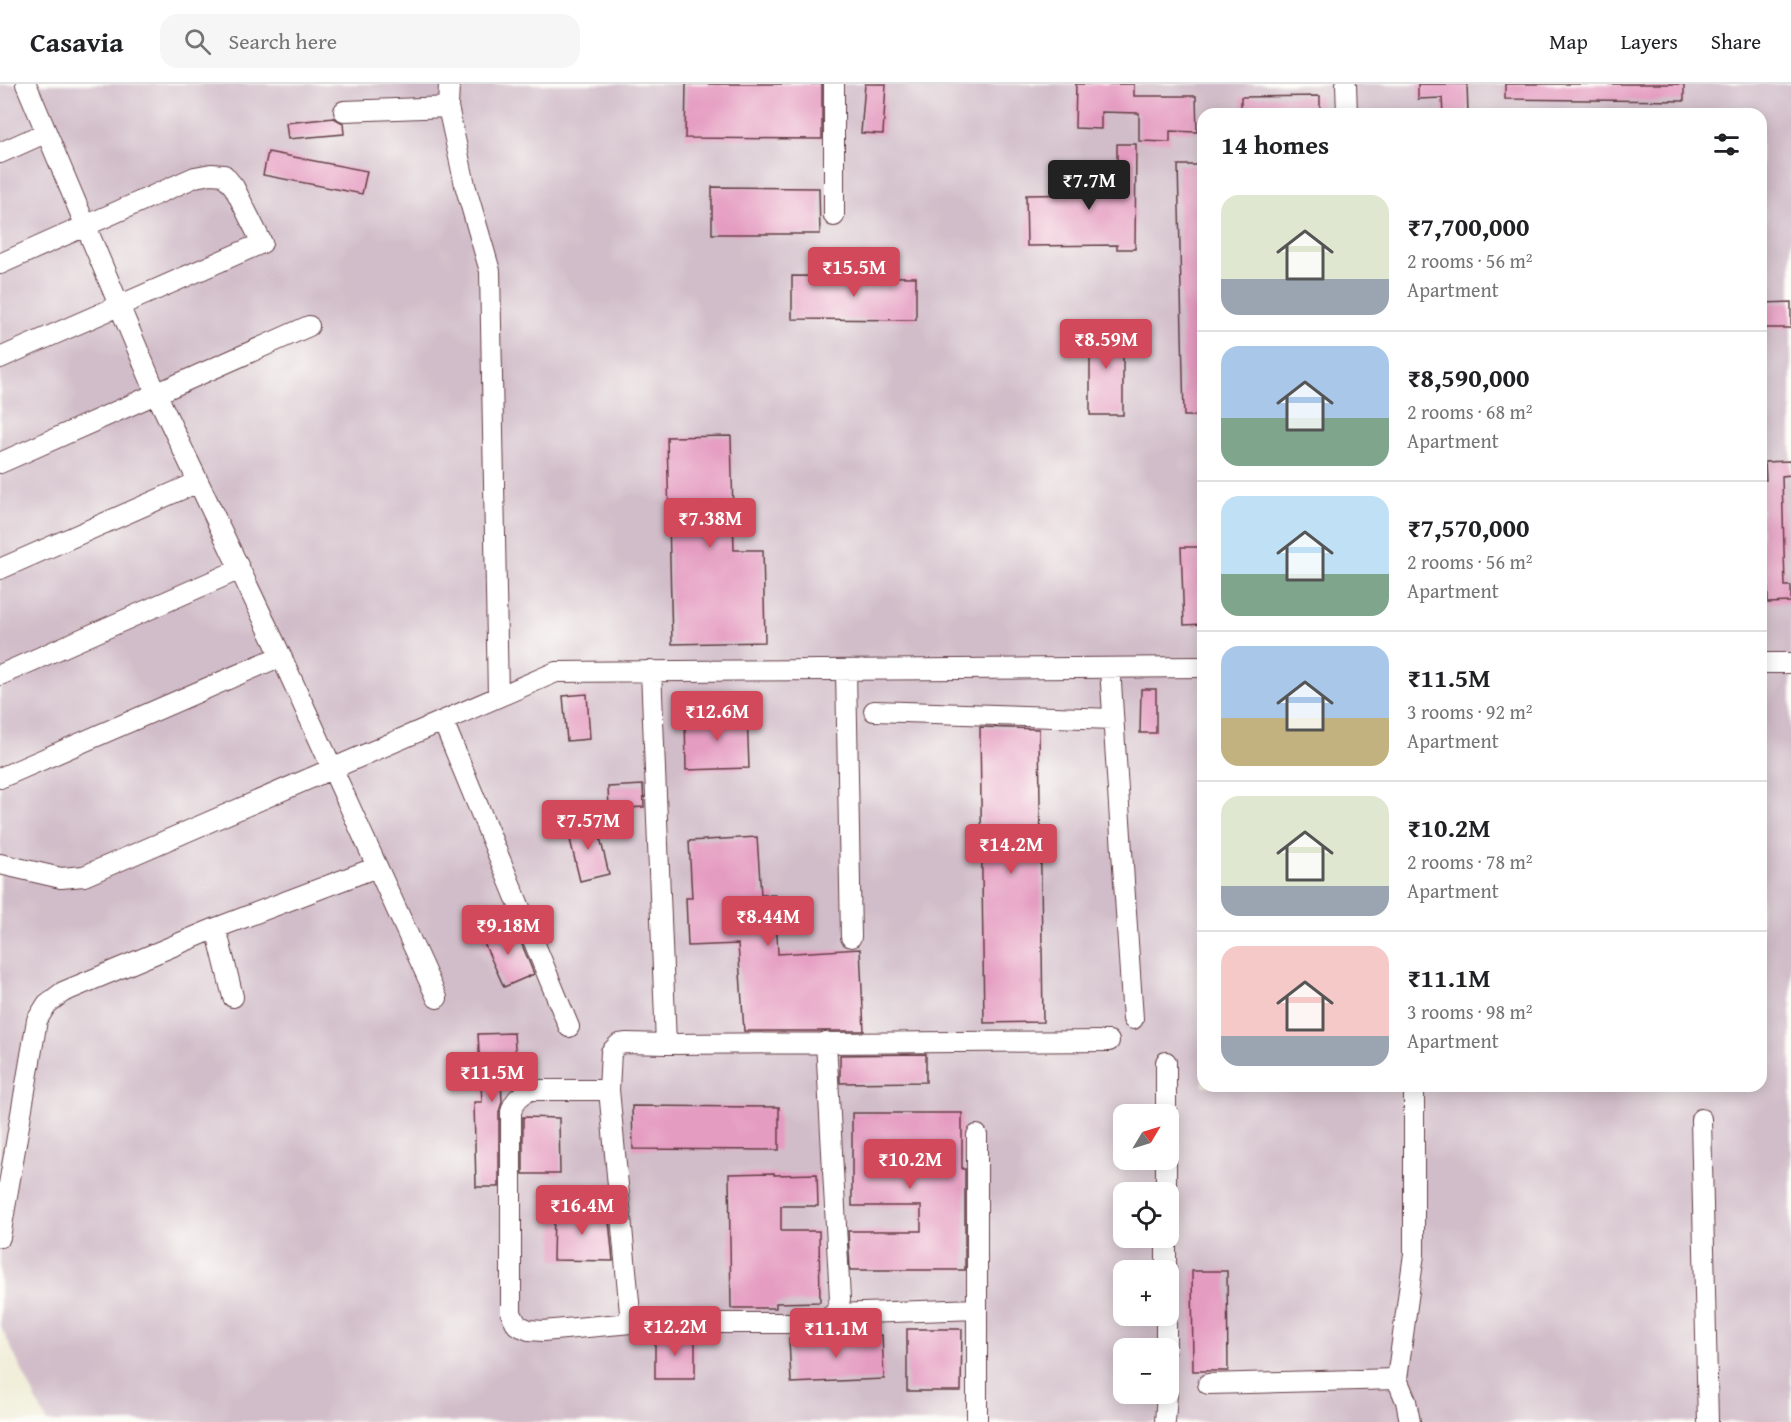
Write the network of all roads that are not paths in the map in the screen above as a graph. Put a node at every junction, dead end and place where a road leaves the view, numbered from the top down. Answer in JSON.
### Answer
{"nodes":[{"id":1,"x":26,"y":84,"type":"edge"},
{"id":2,"x":448,"y":84,"type":"edge"},
{"id":3,"x":834,"y":84,"type":"edge"},
{"id":4,"x":1346,"y":84,"type":"edge"},
{"id":5,"x":448,"y":107,"type":"junction"},
{"id":6,"x":1347,"y":108,"type":"edge"},
{"id":7,"x":344,"y":111,"type":"dead end"},
{"id":8,"x":45,"y":133,"type":"junction"},
{"id":9,"x":0,"y":153,"type":"edge"},
{"id":10,"x":834,"y":216,"type":"dead end"},
{"id":11,"x":85,"y":226,"type":"junction"},
{"id":12,"x":0,"y":264,"type":"edge"},
{"id":13,"x":120,"y":307,"type":"junction"},
{"id":14,"x":309,"y":326,"type":"dead end"},
{"id":15,"x":0,"y":358,"type":"edge"},
{"id":16,"x":156,"y":393,"type":"junction"},
{"id":17,"x":0,"y":463,"type":"edge"},
{"id":18,"x":198,"y":482,"type":"junction"},
{"id":19,"x":0,"y":569,"type":"edge"},
{"id":20,"x":238,"y":570,"type":"junction"},
{"id":21,"x":281,"y":656,"type":"junction"},
{"id":22,"x":1767,"y":663,"type":"edge"},
{"id":23,"x":1791,"y":663,"type":"edge"},
{"id":24,"x":1197,"y":667,"type":"edge"},
{"id":25,"x":1110,"y":668,"type":"junction"},
{"id":26,"x":651,"y":670,"type":"junction"},
{"id":27,"x":846,"y":670,"type":"junction"},
{"id":28,"x":0,"y":675,"type":"edge"},
{"id":29,"x":498,"y":696,"type":"junction"},
{"id":30,"x":874,"y":711,"type":"dead end"},
{"id":31,"x":1113,"y":719,"type":"junction"},
{"id":32,"x":443,"y":721,"type":"junction"},
{"id":33,"x":332,"y":768,"type":"junction"},
{"id":34,"x":0,"y":778,"type":"edge"},
{"id":35,"x":0,"y":864,"type":"edge"},
{"id":36,"x":377,"y":867,"type":"junction"},
{"id":37,"x":216,"y":928,"type":"junction"},
{"id":38,"x":851,"y":937,"type":"dead end"},
{"id":39,"x":233,"y":997,"type":"dead end"},
{"id":40,"x":437,"y":998,"type":"dead end"},
{"id":41,"x":1133,"y":1019,"type":"dead end"},
{"id":42,"x":569,"y":1027,"type":"dead end"},
{"id":43,"x":1109,"y":1041,"type":"dead end"},
{"id":44,"x":826,"y":1042,"type":"junction"},
{"id":45,"x":666,"y":1044,"type":"junction"},
{"id":46,"x":1166,"y":1062,"type":"dead end"},
{"id":47,"x":609,"y":1090,"type":"junction"},
{"id":48,"x":1414,"y":1092,"type":"edge"},
{"id":49,"x":1166,"y":1104,"type":"edge"},
{"id":50,"x":1701,"y":1119,"type":"dead end"},
{"id":51,"x":977,"y":1135,"type":"dead end"},
{"id":52,"x":0,"y":1237,"type":"edge"},
{"id":53,"x":977,"y":1309,"type":"junction"},
{"id":54,"x":835,"y":1314,"type":"junction"},
{"id":55,"x":631,"y":1323,"type":"junction"},
{"id":56,"x":1396,"y":1379,"type":"junction"},
{"id":57,"x":1208,"y":1384,"type":"dead end"},
{"id":58,"x":1166,"y":1404,"type":"edge"},
{"id":59,"x":976,"y":1422,"type":"edge"},
{"id":60,"x":1165,"y":1422,"type":"edge"},
{"id":61,"x":1410,"y":1422,"type":"edge"},
{"id":62,"x":1707,"y":1422,"type":"edge"}],
"edges":[{"from":1,"to":8,"type":"street"},
{"from":2,"to":5,"type":"street"},
{"from":3,"to":10,"type":"street"},
{"from":4,"to":6,"type":"street"},
{"from":5,"to":7,"type":"street"},
{"from":5,"to":29,"type":"street"},
{"from":8,"to":9,"type":"street"},
{"from":8,"to":11,"type":"street"},
{"from":11,"to":12,"type":"street"},
{"from":11,"to":13,"type":"street"},
{"from":11,"to":13,"type":"street"},
{"from":13,"to":15,"type":"street"},
{"from":13,"to":16,"type":"street"},
{"from":14,"to":16,"type":"street"},
{"from":16,"to":17,"type":"street"},
{"from":16,"to":18,"type":"street"},
{"from":18,"to":19,"type":"street"},
{"from":18,"to":20,"type":"street"},
{"from":20,"to":21,"type":"street"},
{"from":20,"to":28,"type":"street"},
{"from":21,"to":33,"type":"street"},
{"from":21,"to":34,"type":"street"},
{"from":22,"to":23,"type":"street"},
{"from":24,"to":25,"type":"street"},
{"from":25,"to":27,"type":"street"},
{"from":25,"to":31,"type":"street"},
{"from":26,"to":27,"type":"street"},
{"from":26,"to":29,"type":"street"},
{"from":26,"to":45,"type":"street"},
{"from":27,"to":38,"type":"street"},
{"from":29,"to":32,"type":"street"},
{"from":30,"to":31,"type":"street"},
{"from":31,"to":41,"type":"street"},
{"from":32,"to":33,"type":"street"},
{"from":32,"to":42,"type":"street"},
{"from":33,"to":35,"type":"street"},
{"from":33,"to":36,"type":"street"},
{"from":36,"to":37,"type":"street"},
{"from":36,"to":40,"type":"street"},
{"from":37,"to":39,"type":"street"},
{"from":37,"to":52,"type":"street"},
{"from":43,"to":44,"type":"street"},
{"from":44,"to":45,"type":"street"},
{"from":44,"to":54,"type":"street"},
{"from":45,"to":47,"type":"street"},
{"from":46,"to":49,"type":"street"},
{"from":47,"to":55,"type":"street"},
{"from":47,"to":55,"type":"street"},
{"from":48,"to":56,"type":"street"},
{"from":50,"to":62,"type":"street"},
{"from":51,"to":53,"type":"street"},
{"from":53,"to":54,"type":"street"},
{"from":53,"to":59,"type":"street"},
{"from":54,"to":55,"type":"street"},
{"from":56,"to":57,"type":"street"},
{"from":56,"to":61,"type":"street"},
{"from":58,"to":60,"type":"street"}]}
